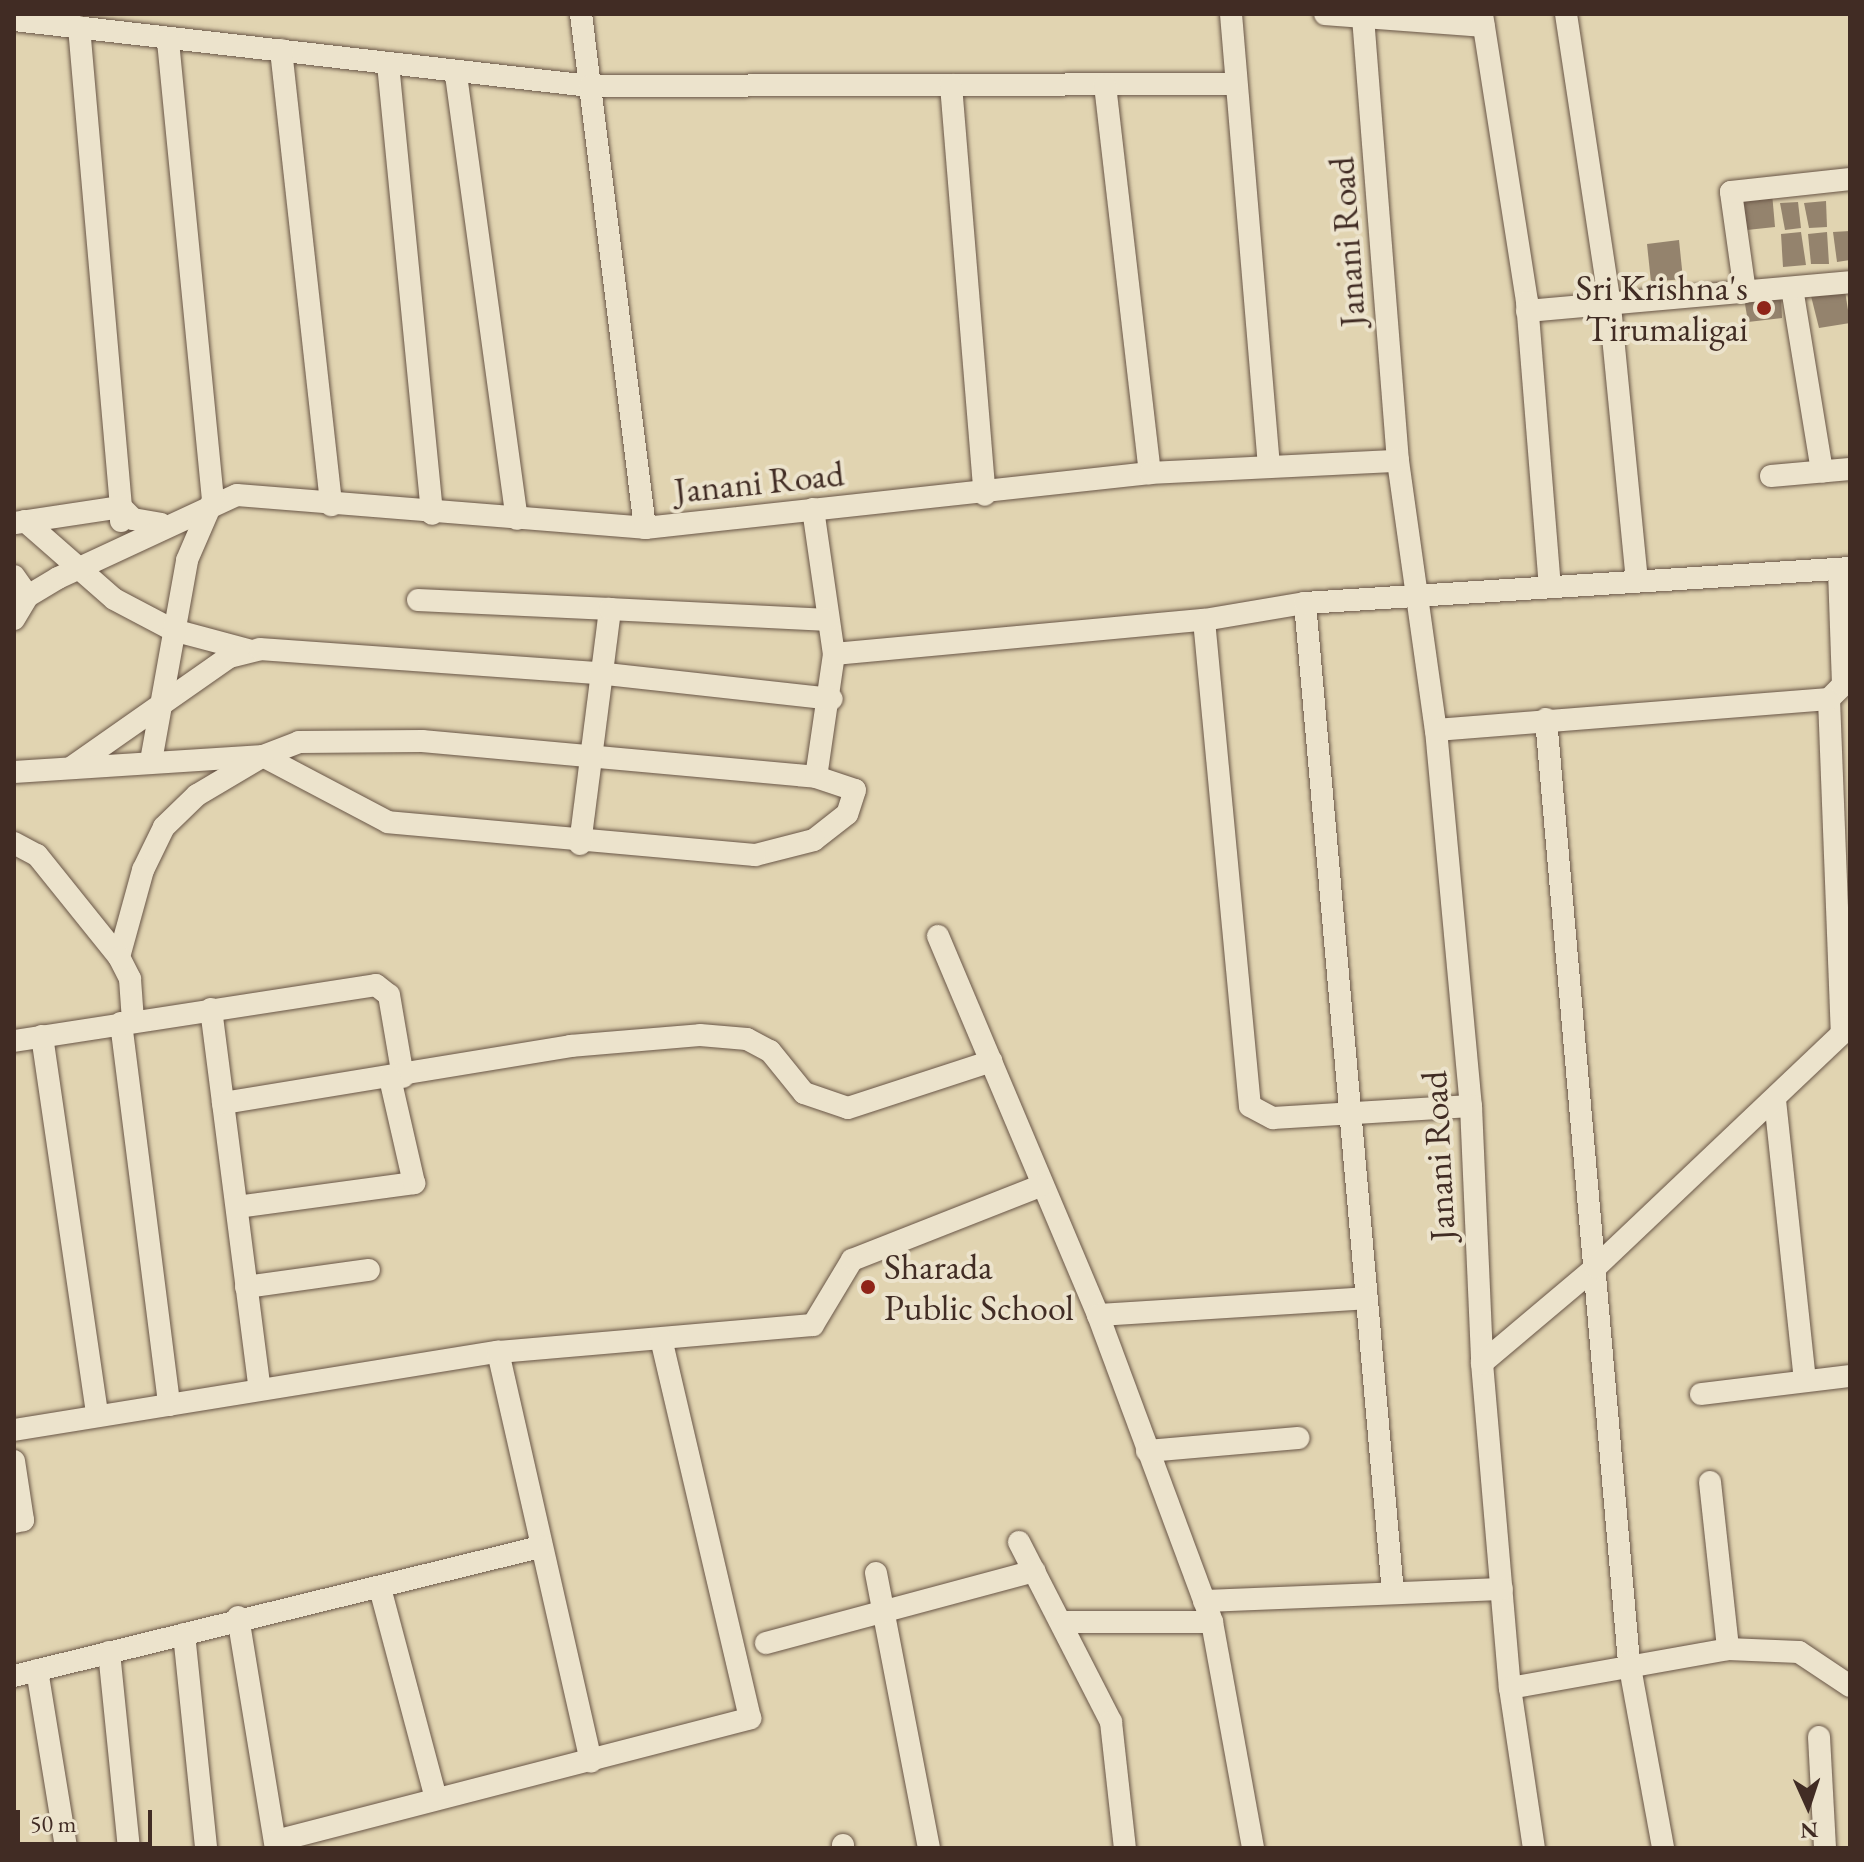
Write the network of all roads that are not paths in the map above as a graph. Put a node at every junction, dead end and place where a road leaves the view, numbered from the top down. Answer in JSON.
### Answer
{"nodes":[{"id":1,"x":581,"y":14,"type":"edge"},
{"id":2,"x":1231,"y":14,"type":"edge"},
{"id":3,"x":1325,"y":14,"type":"edge"},
{"id":4,"x":1566,"y":14,"type":"edge"},
{"id":5,"x":1363,"y":17,"type":"junction"},
{"id":6,"x":14,"y":20,"type":"edge"},
{"id":7,"x":1483,"y":20,"type":"edge"},
{"id":8,"x":79,"y":27,"type":"junction"},
{"id":9,"x":168,"y":39,"type":"junction"},
{"id":10,"x":281,"y":50,"type":"junction"},
{"id":11,"x":388,"y":64,"type":"junction"},
{"id":12,"x":456,"y":75,"type":"junction"},
{"id":13,"x":1236,"y":84,"type":"junction"},
{"id":14,"x":951,"y":85,"type":"junction"},
{"id":15,"x":1105,"y":85,"type":"junction"},
{"id":16,"x":590,"y":86,"type":"junction"},
{"id":17,"x":1850,"y":179,"type":"edge"},
{"id":18,"x":1850,"y":282,"type":"edge"},
{"id":19,"x":1792,"y":288,"type":"junction"},
{"id":20,"x":1745,"y":292,"type":"junction"},
{"id":21,"x":1610,"y":306,"type":"junction"},
{"id":22,"x":1527,"y":311,"type":"junction"},
{"id":23,"x":1398,"y":461,"type":"junction"},
{"id":24,"x":1269,"y":464,"type":"junction"},
{"id":25,"x":1850,"y":469,"type":"edge"},
{"id":26,"x":1822,"y":472,"type":"junction"},
{"id":27,"x":1150,"y":473,"type":"junction"},
{"id":28,"x":1771,"y":476,"type":"dead end"},
{"id":29,"x":985,"y":495,"type":"junction"},
{"id":30,"x":213,"y":500,"type":"junction"},
{"id":31,"x":331,"y":505,"type":"junction"},
{"id":32,"x":121,"y":507,"type":"junction"},
{"id":33,"x":813,"y":509,"type":"junction"},
{"id":34,"x":432,"y":514,"type":"junction"},
{"id":35,"x":517,"y":519,"type":"junction"},
{"id":36,"x":20,"y":522,"type":"edge"},
{"id":37,"x":161,"y":524,"type":"junction"},
{"id":38,"x":645,"y":528,"type":"junction"},
{"id":39,"x":119,"y":548,"type":"junction"},
{"id":40,"x":1844,"y":568,"type":"edge"},
{"id":41,"x":77,"y":572,"type":"junction"},
{"id":42,"x":14,"y":576,"type":"edge"},
{"id":43,"x":1637,"y":580,"type":"junction"},
{"id":44,"x":1550,"y":585,"type":"junction"},
{"id":45,"x":28,"y":596,"type":"junction"},
{"id":46,"x":1416,"y":596,"type":"junction"},
{"id":47,"x":418,"y":600,"type":"dead end"},
{"id":48,"x":1305,"y":603,"type":"junction"},
{"id":49,"x":610,"y":609,"type":"junction"},
{"id":50,"x":14,"y":619,"type":"edge"},
{"id":51,"x":828,"y":620,"type":"junction"},
{"id":52,"x":1204,"y":620,"type":"junction"},
{"id":53,"x":173,"y":630,"type":"junction"},
{"id":54,"x":249,"y":650,"type":"junction"},
{"id":55,"x":834,"y":654,"type":"junction"},
{"id":56,"x":606,"y":674,"type":"junction"},
{"id":57,"x":832,"y":699,"type":"junction"},
{"id":58,"x":1829,"y":699,"type":"junction"},
{"id":59,"x":156,"y":708,"type":"junction"},
{"id":60,"x":1546,"y":719,"type":"junction"},
{"id":61,"x":1436,"y":730,"type":"junction"},
{"id":62,"x":263,"y":756,"type":"junction"},
{"id":63,"x":593,"y":756,"type":"junction"},
{"id":64,"x":151,"y":761,"type":"junction"},
{"id":65,"x":72,"y":768,"type":"junction"},
{"id":66,"x":14,"y":772,"type":"edge"},
{"id":67,"x":816,"y":777,"type":"junction"},
{"id":68,"x":14,"y":843,"type":"edge"},
{"id":69,"x":580,"y":844,"type":"junction"},
{"id":70,"x":938,"y":936,"type":"dead end"},
{"id":71,"x":119,"y":957,"type":"junction"},
{"id":72,"x":211,"y":1009,"type":"junction"},
{"id":73,"x":127,"y":1022,"type":"junction"},
{"id":74,"x":1846,"y":1030,"type":"edge"},
{"id":75,"x":42,"y":1036,"type":"junction"},
{"id":76,"x":14,"y":1041,"type":"edge"},
{"id":77,"x":992,"y":1061,"type":"junction"},
{"id":78,"x":397,"y":1078,"type":"junction"},
{"id":79,"x":1775,"y":1100,"type":"junction"},
{"id":80,"x":223,"y":1103,"type":"junction"},
{"id":81,"x":1471,"y":1106,"type":"junction"},
{"id":82,"x":1348,"y":1115,"type":"junction"},
{"id":83,"x":1042,"y":1185,"type":"junction"},
{"id":84,"x":237,"y":1207,"type":"junction"},
{"id":85,"x":1596,"y":1267,"type":"junction"},
{"id":86,"x":369,"y":1270,"type":"dead end"},
{"id":87,"x":246,"y":1287,"type":"junction"},
{"id":88,"x":1366,"y":1298,"type":"junction"},
{"id":89,"x":1098,"y":1315,"type":"junction"},
{"id":90,"x":661,"y":1339,"type":"junction"},
{"id":91,"x":498,"y":1352,"type":"junction"},
{"id":92,"x":1482,"y":1363,"type":"junction"},
{"id":93,"x":1850,"y":1376,"type":"edge"},
{"id":94,"x":1805,"y":1379,"type":"junction"},
{"id":95,"x":260,"y":1389,"type":"junction"},
{"id":96,"x":1701,"y":1394,"type":"dead end"},
{"id":97,"x":169,"y":1405,"type":"junction"},
{"id":98,"x":97,"y":1415,"type":"junction"},
{"id":99,"x":14,"y":1430,"type":"edge"},
{"id":100,"x":1298,"y":1438,"type":"dead end"},
{"id":101,"x":1147,"y":1451,"type":"junction"},
{"id":102,"x":14,"y":1461,"type":"edge"},
{"id":103,"x":1710,"y":1482,"type":"dead end"},
{"id":104,"x":14,"y":1522,"type":"edge"},
{"id":105,"x":1019,"y":1542,"type":"dead end"},
{"id":106,"x":540,"y":1547,"type":"junction"},
{"id":107,"x":1034,"y":1571,"type":"junction"},
{"id":108,"x":876,"y":1573,"type":"dead end"},
{"id":109,"x":380,"y":1588,"type":"junction"},
{"id":110,"x":1502,"y":1589,"type":"junction"},
{"id":111,"x":1393,"y":1593,"type":"junction"},
{"id":112,"x":885,"y":1611,"type":"junction"},
{"id":113,"x":1208,"y":1611,"type":"junction"},
{"id":114,"x":238,"y":1617,"type":"junction"},
{"id":115,"x":1061,"y":1622,"type":"junction"},
{"id":116,"x":184,"y":1634,"type":"junction"},
{"id":117,"x":766,"y":1643,"type":"dead end"},
{"id":118,"x":1728,"y":1649,"type":"junction"},
{"id":119,"x":109,"y":1652,"type":"junction"},
{"id":120,"x":1629,"y":1662,"type":"junction"},
{"id":121,"x":37,"y":1670,"type":"junction"},
{"id":122,"x":14,"y":1676,"type":"edge"},
{"id":123,"x":1850,"y":1686,"type":"edge"},
{"id":124,"x":1510,"y":1688,"type":"junction"},
{"id":125,"x":1819,"y":1737,"type":"dead end"},
{"id":126,"x":591,"y":1762,"type":"junction"},
{"id":127,"x":436,"y":1798,"type":"junction"},
{"id":128,"x":276,"y":1844,"type":"edge"},
{"id":129,"x":66,"y":1848,"type":"edge"},
{"id":130,"x":129,"y":1848,"type":"edge"},
{"id":131,"x":206,"y":1848,"type":"edge"},
{"id":132,"x":929,"y":1848,"type":"edge"},
{"id":133,"x":1125,"y":1848,"type":"edge"},
{"id":134,"x":1253,"y":1848,"type":"edge"},
{"id":135,"x":1534,"y":1848,"type":"edge"},
{"id":136,"x":1663,"y":1848,"type":"edge"},
{"id":137,"x":1825,"y":1848,"type":"edge"}],
"edges":[{"from":1,"to":16,"type":"street","name":"Janani Road"},
{"from":2,"to":13,"type":"street"},
{"from":3,"to":5,"type":"street"},
{"from":4,"to":21,"type":"street"},
{"from":5,"to":7,"type":"street"},
{"from":5,"to":23,"type":"street","name":"Janani Road"},
{"from":6,"to":8,"type":"street"},
{"from":7,"to":22,"type":"street"},
{"from":8,"to":9,"type":"street"},
{"from":8,"to":32,"type":"street"},
{"from":9,"to":10,"type":"street"},
{"from":9,"to":30,"type":"street"},
{"from":10,"to":11,"type":"street"},
{"from":10,"to":31,"type":"street"},
{"from":11,"to":12,"type":"street"},
{"from":11,"to":34,"type":"street"},
{"from":12,"to":16,"type":"street"},
{"from":12,"to":35,"type":"street"},
{"from":13,"to":15,"type":"street"},
{"from":13,"to":24,"type":"street"},
{"from":14,"to":15,"type":"street"},
{"from":14,"to":16,"type":"street"},
{"from":14,"to":29,"type":"street"},
{"from":15,"to":27,"type":"street"},
{"from":16,"to":38,"type":"street","name":"Janani Road"},
{"from":17,"to":20,"type":"street"},
{"from":18,"to":19,"type":"street"},
{"from":19,"to":20,"type":"street"},
{"from":19,"to":26,"type":"street"},
{"from":20,"to":21,"type":"street"},
{"from":21,"to":22,"type":"street"},
{"from":21,"to":43,"type":"street"},
{"from":22,"to":44,"type":"street"},
{"from":23,"to":24,"type":"street","name":"Janani Road"},
{"from":23,"to":46,"type":"street","name":"Janani Road"},
{"from":24,"to":27,"type":"street","name":"Janani Road"},
{"from":25,"to":26,"type":"street"},
{"from":26,"to":28,"type":"street"},
{"from":27,"to":29,"type":"street","name":"Janani Road"},
{"from":29,"to":33,"type":"street","name":"Janani Road"},
{"from":30,"to":31,"type":"street"},
{"from":30,"to":37,"type":"street"},
{"from":30,"to":53,"type":"street"},
{"from":31,"to":34,"type":"street"},
{"from":32,"to":36,"type":"street"},
{"from":32,"to":37,"type":"street"},
{"from":32,"to":39,"type":"street"},
{"from":33,"to":38,"type":"street","name":"Janani Road"},
{"from":33,"to":51,"type":"street"},
{"from":34,"to":35,"type":"street"},
{"from":35,"to":38,"type":"street"},
{"from":36,"to":41,"type":"street"},
{"from":37,"to":39,"type":"street"},
{"from":39,"to":41,"type":"street"},
{"from":40,"to":43,"type":"street"},
{"from":40,"to":58,"type":"street"},
{"from":41,"to":45,"type":"street"},
{"from":41,"to":53,"type":"street"},
{"from":42,"to":45,"type":"street"},
{"from":43,"to":44,"type":"street"},
{"from":44,"to":46,"type":"street"},
{"from":45,"to":50,"type":"street"},
{"from":46,"to":48,"type":"street"},
{"from":46,"to":61,"type":"street","name":"Janani Road"},
{"from":47,"to":49,"type":"street"},
{"from":48,"to":52,"type":"street"},
{"from":48,"to":82,"type":"street"},
{"from":49,"to":51,"type":"street"},
{"from":49,"to":56,"type":"street"},
{"from":51,"to":55,"type":"street"},
{"from":52,"to":55,"type":"street"},
{"from":52,"to":82,"type":"street"},
{"from":53,"to":54,"type":"street"},
{"from":53,"to":59,"type":"street"},
{"from":54,"to":56,"type":"street"},
{"from":54,"to":59,"type":"street"},
{"from":55,"to":57,"type":"street"},
{"from":56,"to":57,"type":"street"},
{"from":56,"to":63,"type":"street"},
{"from":57,"to":67,"type":"street"},
{"from":58,"to":60,"type":"street"},
{"from":58,"to":74,"type":"street"},
{"from":59,"to":64,"type":"street"},
{"from":59,"to":65,"type":"street"},
{"from":60,"to":61,"type":"street"},
{"from":60,"to":85,"type":"street"},
{"from":61,"to":81,"type":"street","name":"Janani Road"},
{"from":62,"to":63,"type":"street"},
{"from":62,"to":64,"type":"street"},
{"from":62,"to":69,"type":"street"},
{"from":62,"to":71,"type":"street"},
{"from":63,"to":67,"type":"street"},
{"from":63,"to":69,"type":"street"},
{"from":64,"to":65,"type":"street"},
{"from":65,"to":66,"type":"street"},
{"from":67,"to":69,"type":"street"},
{"from":68,"to":71,"type":"street"},
{"from":70,"to":77,"type":"street"},
{"from":71,"to":73,"type":"street"},
{"from":72,"to":73,"type":"street"},
{"from":72,"to":78,"type":"street"},
{"from":72,"to":80,"type":"street"},
{"from":73,"to":75,"type":"street"},
{"from":73,"to":97,"type":"street"},
{"from":74,"to":79,"type":"street"},
{"from":75,"to":76,"type":"street"},
{"from":75,"to":98,"type":"street"},
{"from":77,"to":78,"type":"street"},
{"from":77,"to":83,"type":"street"},
{"from":78,"to":80,"type":"street"},
{"from":78,"to":84,"type":"street"},
{"from":79,"to":85,"type":"street"},
{"from":79,"to":94,"type":"street"},
{"from":80,"to":84,"type":"street"},
{"from":81,"to":82,"type":"street"},
{"from":81,"to":92,"type":"street","name":"Janani Road"},
{"from":82,"to":88,"type":"street"},
{"from":83,"to":89,"type":"street"},
{"from":83,"to":90,"type":"street"},
{"from":84,"to":87,"type":"street"},
{"from":85,"to":92,"type":"street"},
{"from":85,"to":120,"type":"street"},
{"from":86,"to":87,"type":"street"},
{"from":87,"to":95,"type":"street"},
{"from":88,"to":89,"type":"street"},
{"from":88,"to":111,"type":"street"},
{"from":89,"to":101,"type":"street"},
{"from":90,"to":91,"type":"street"},
{"from":90,"to":126,"type":"street"},
{"from":91,"to":95,"type":"street"},
{"from":91,"to":106,"type":"street"},
{"from":92,"to":110,"type":"street","name":"Janani Road"},
{"from":93,"to":94,"type":"street"},
{"from":94,"to":96,"type":"street"},
{"from":95,"to":97,"type":"street"},
{"from":97,"to":98,"type":"street"},
{"from":98,"to":99,"type":"street"},
{"from":100,"to":101,"type":"street"},
{"from":101,"to":113,"type":"street"},
{"from":102,"to":104,"type":"street"},
{"from":103,"to":118,"type":"street"},
{"from":105,"to":107,"type":"street"},
{"from":106,"to":109,"type":"street"},
{"from":106,"to":126,"type":"street"},
{"from":107,"to":112,"type":"street"},
{"from":107,"to":115,"type":"street"},
{"from":108,"to":112,"type":"street"},
{"from":109,"to":114,"type":"street"},
{"from":109,"to":127,"type":"street"},
{"from":110,"to":111,"type":"street"},
{"from":110,"to":124,"type":"street","name":"Janani Road"},
{"from":111,"to":113,"type":"street"},
{"from":112,"to":117,"type":"street"},
{"from":112,"to":132,"type":"street"},
{"from":113,"to":115,"type":"street"},
{"from":113,"to":134,"type":"street"},
{"from":114,"to":116,"type":"street"},
{"from":114,"to":128,"type":"street"},
{"from":115,"to":133,"type":"street"},
{"from":116,"to":119,"type":"street"},
{"from":116,"to":131,"type":"street"},
{"from":118,"to":120,"type":"street"},
{"from":118,"to":123,"type":"street"},
{"from":119,"to":121,"type":"street"},
{"from":119,"to":130,"type":"street"},
{"from":120,"to":124,"type":"street"},
{"from":120,"to":136,"type":"street"},
{"from":121,"to":122,"type":"street"},
{"from":121,"to":129,"type":"street"},
{"from":124,"to":135,"type":"street","name":"Janani Road"},
{"from":125,"to":137,"type":"street"},
{"from":126,"to":127,"type":"street"},
{"from":127,"to":128,"type":"street"}]}
